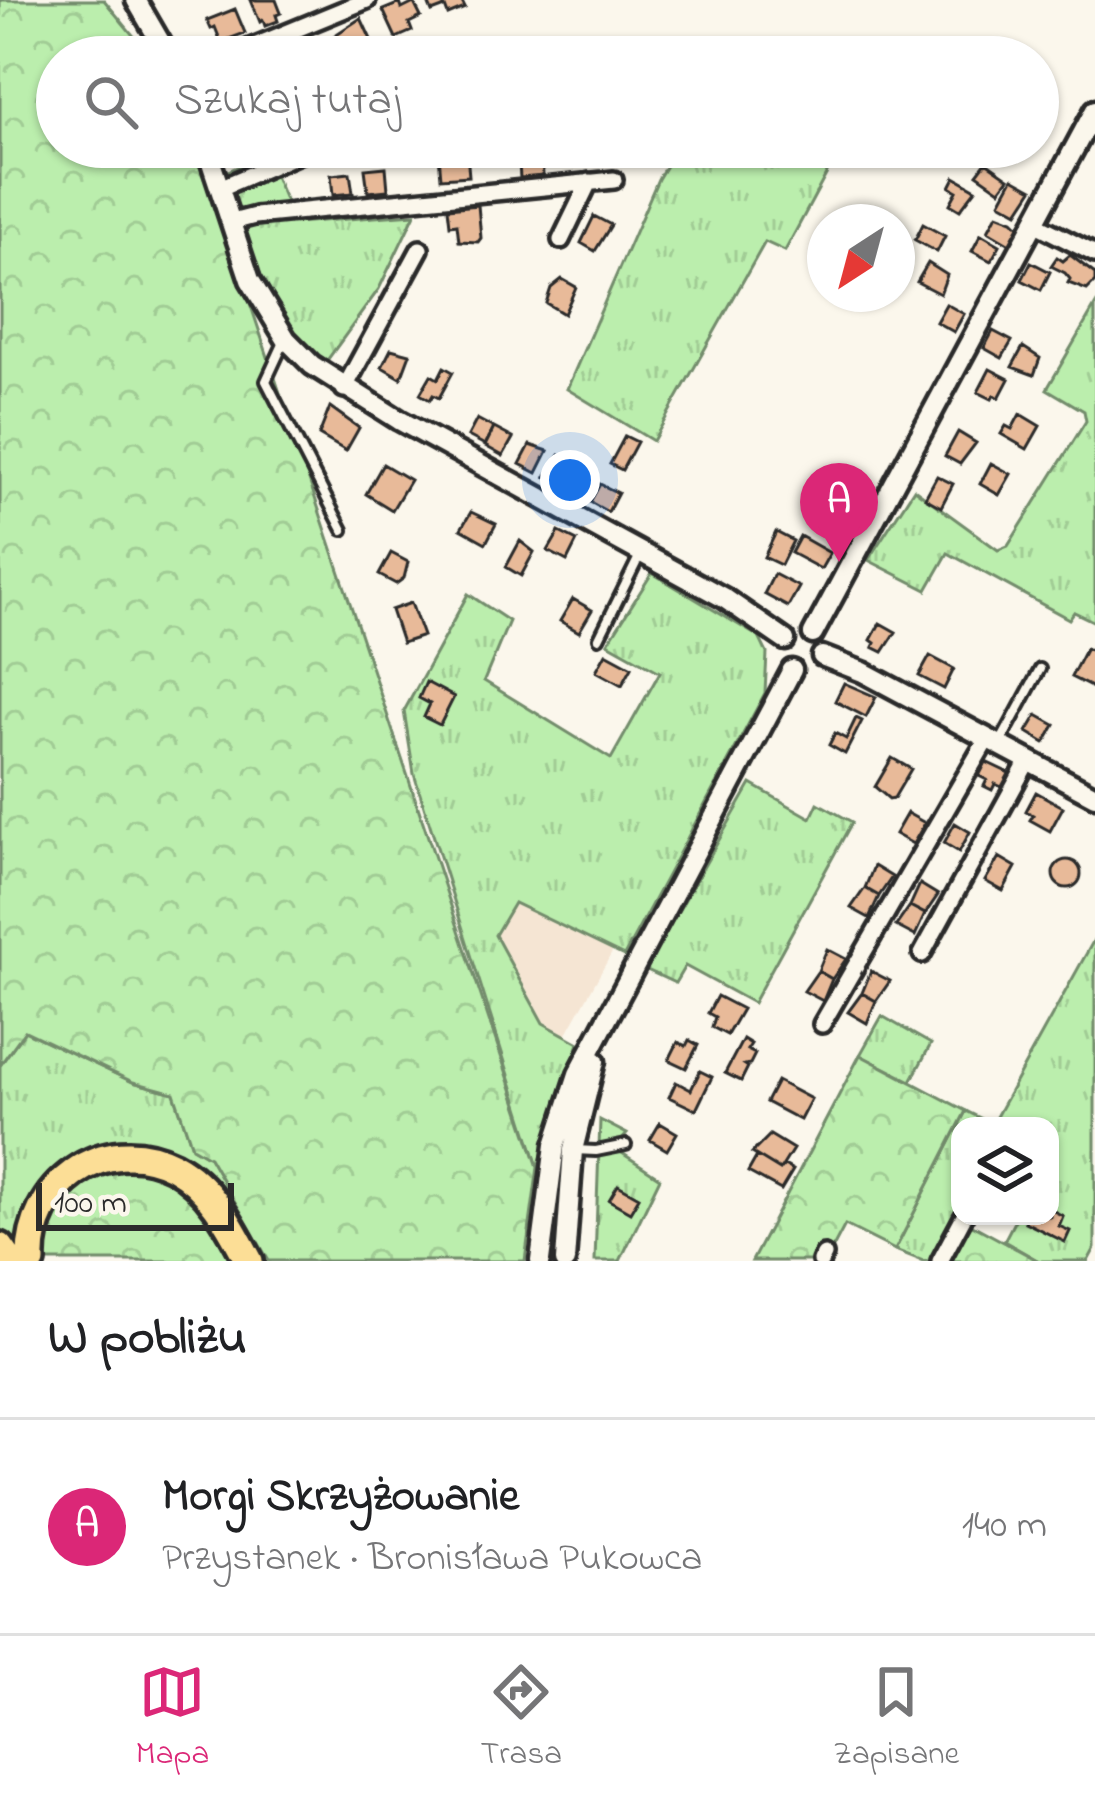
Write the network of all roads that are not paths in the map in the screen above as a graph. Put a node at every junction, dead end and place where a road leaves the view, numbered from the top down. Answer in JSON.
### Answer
{"nodes":[{"id":1,"x":136,"y":0,"type":"edge"},
{"id":2,"x":367,"y":0,"type":"edge"},
{"id":3,"x":157,"y":36,"type":"edge"},
{"id":4,"x":279,"y":36,"type":"edge"},
{"id":5,"x":1095,"y":110,"type":"edge"},
{"id":6,"x":213,"y":168,"type":"edge"},
{"id":7,"x":266,"y":168,"type":"edge"},
{"id":8,"x":614,"y":180,"type":"dead end"},
{"id":9,"x":589,"y":182,"type":"junction"},
{"id":10,"x":220,"y":188,"type":"junction"},
{"id":11,"x":232,"y":222,"type":"junction"},
{"id":12,"x":1034,"y":223,"type":"junction"},
{"id":13,"x":561,"y":240,"type":"dead end"},
{"id":14,"x":420,"y":249,"type":"dead end"},
{"id":15,"x":1095,"y":254,"type":"edge"},
{"id":16,"x":286,"y":339,"type":"junction"},
{"id":17,"x":344,"y":389,"type":"junction"},
{"id":18,"x":343,"y":530,"type":"dead end"},
{"id":19,"x":641,"y":552,"type":"junction"},
{"id":20,"x":813,"y":634,"type":"junction"},
{"id":21,"x":599,"y":638,"type":"dead end"},
{"id":22,"x":785,"y":640,"type":"junction"},
{"id":23,"x":822,"y":656,"type":"junction"},
{"id":24,"x":1040,"y":668,"type":"dead end"},
{"id":25,"x":792,"y":670,"type":"junction"},
{"id":26,"x":993,"y":742,"type":"junction"},
{"id":27,"x":1028,"y":760,"type":"junction"},
{"id":28,"x":1095,"y":796,"type":"edge"},
{"id":29,"x":922,"y":954,"type":"dead end"},
{"id":30,"x":822,"y":1024,"type":"dead end"},
{"id":31,"x":626,"y":1144,"type":"dead end"},
{"id":32,"x":564,"y":1148,"type":"junction"},
{"id":33,"x":959,"y":1225,"type":"edge"},
{"id":34,"x":0,"y":1247,"type":"edge"},
{"id":35,"x":10,"y":1261,"type":"edge"},
{"id":36,"x":31,"y":1261,"type":"edge"},
{"id":37,"x":249,"y":1261,"type":"edge"},
{"id":38,"x":540,"y":1261,"type":"edge"},
{"id":39,"x":565,"y":1261,"type":"edge"},
{"id":40,"x":940,"y":1261,"type":"edge"}],
"edges":[{"from":1,"to":3,"type":"street"},
{"from":2,"to":4,"type":"street"},
{"from":5,"to":12,"type":"street"},
{"from":6,"to":10,"type":"street"},
{"from":7,"to":10,"type":"street"},
{"from":8,"to":9,"type":"street"},
{"from":9,"to":11,"type":"street"},
{"from":9,"to":13,"type":"street"},
{"from":10,"to":11,"type":"street"},
{"from":11,"to":16,"type":"street"},
{"from":12,"to":15,"type":"street"},
{"from":12,"to":20,"type":"street"},
{"from":14,"to":17,"type":"street"},
{"from":16,"to":17,"type":"street"},
{"from":16,"to":18,"type":"lane"},
{"from":17,"to":19,"type":"street"},
{"from":19,"to":21,"type":"lane"},
{"from":19,"to":22,"type":"street"},
{"from":20,"to":22,"type":"street"},
{"from":20,"to":23,"type":"street"},
{"from":22,"to":25,"type":"street"},
{"from":23,"to":25,"type":"street"},
{"from":23,"to":26,"type":"street"},
{"from":24,"to":26,"type":"lane"},
{"from":25,"to":32,"type":"street"},
{"from":26,"to":27,"type":"street"},
{"from":26,"to":30,"type":"street"},
{"from":27,"to":28,"type":"street"},
{"from":27,"to":29,"type":"street"},
{"from":31,"to":32,"type":"lane"},
{"from":32,"to":38,"type":"street"},
{"from":32,"to":39,"type":"street"},
{"from":33,"to":40,"type":"street"},
{"from":34,"to":35,"type":"highway"},
{"from":36,"to":37,"type":"highway"}]}
